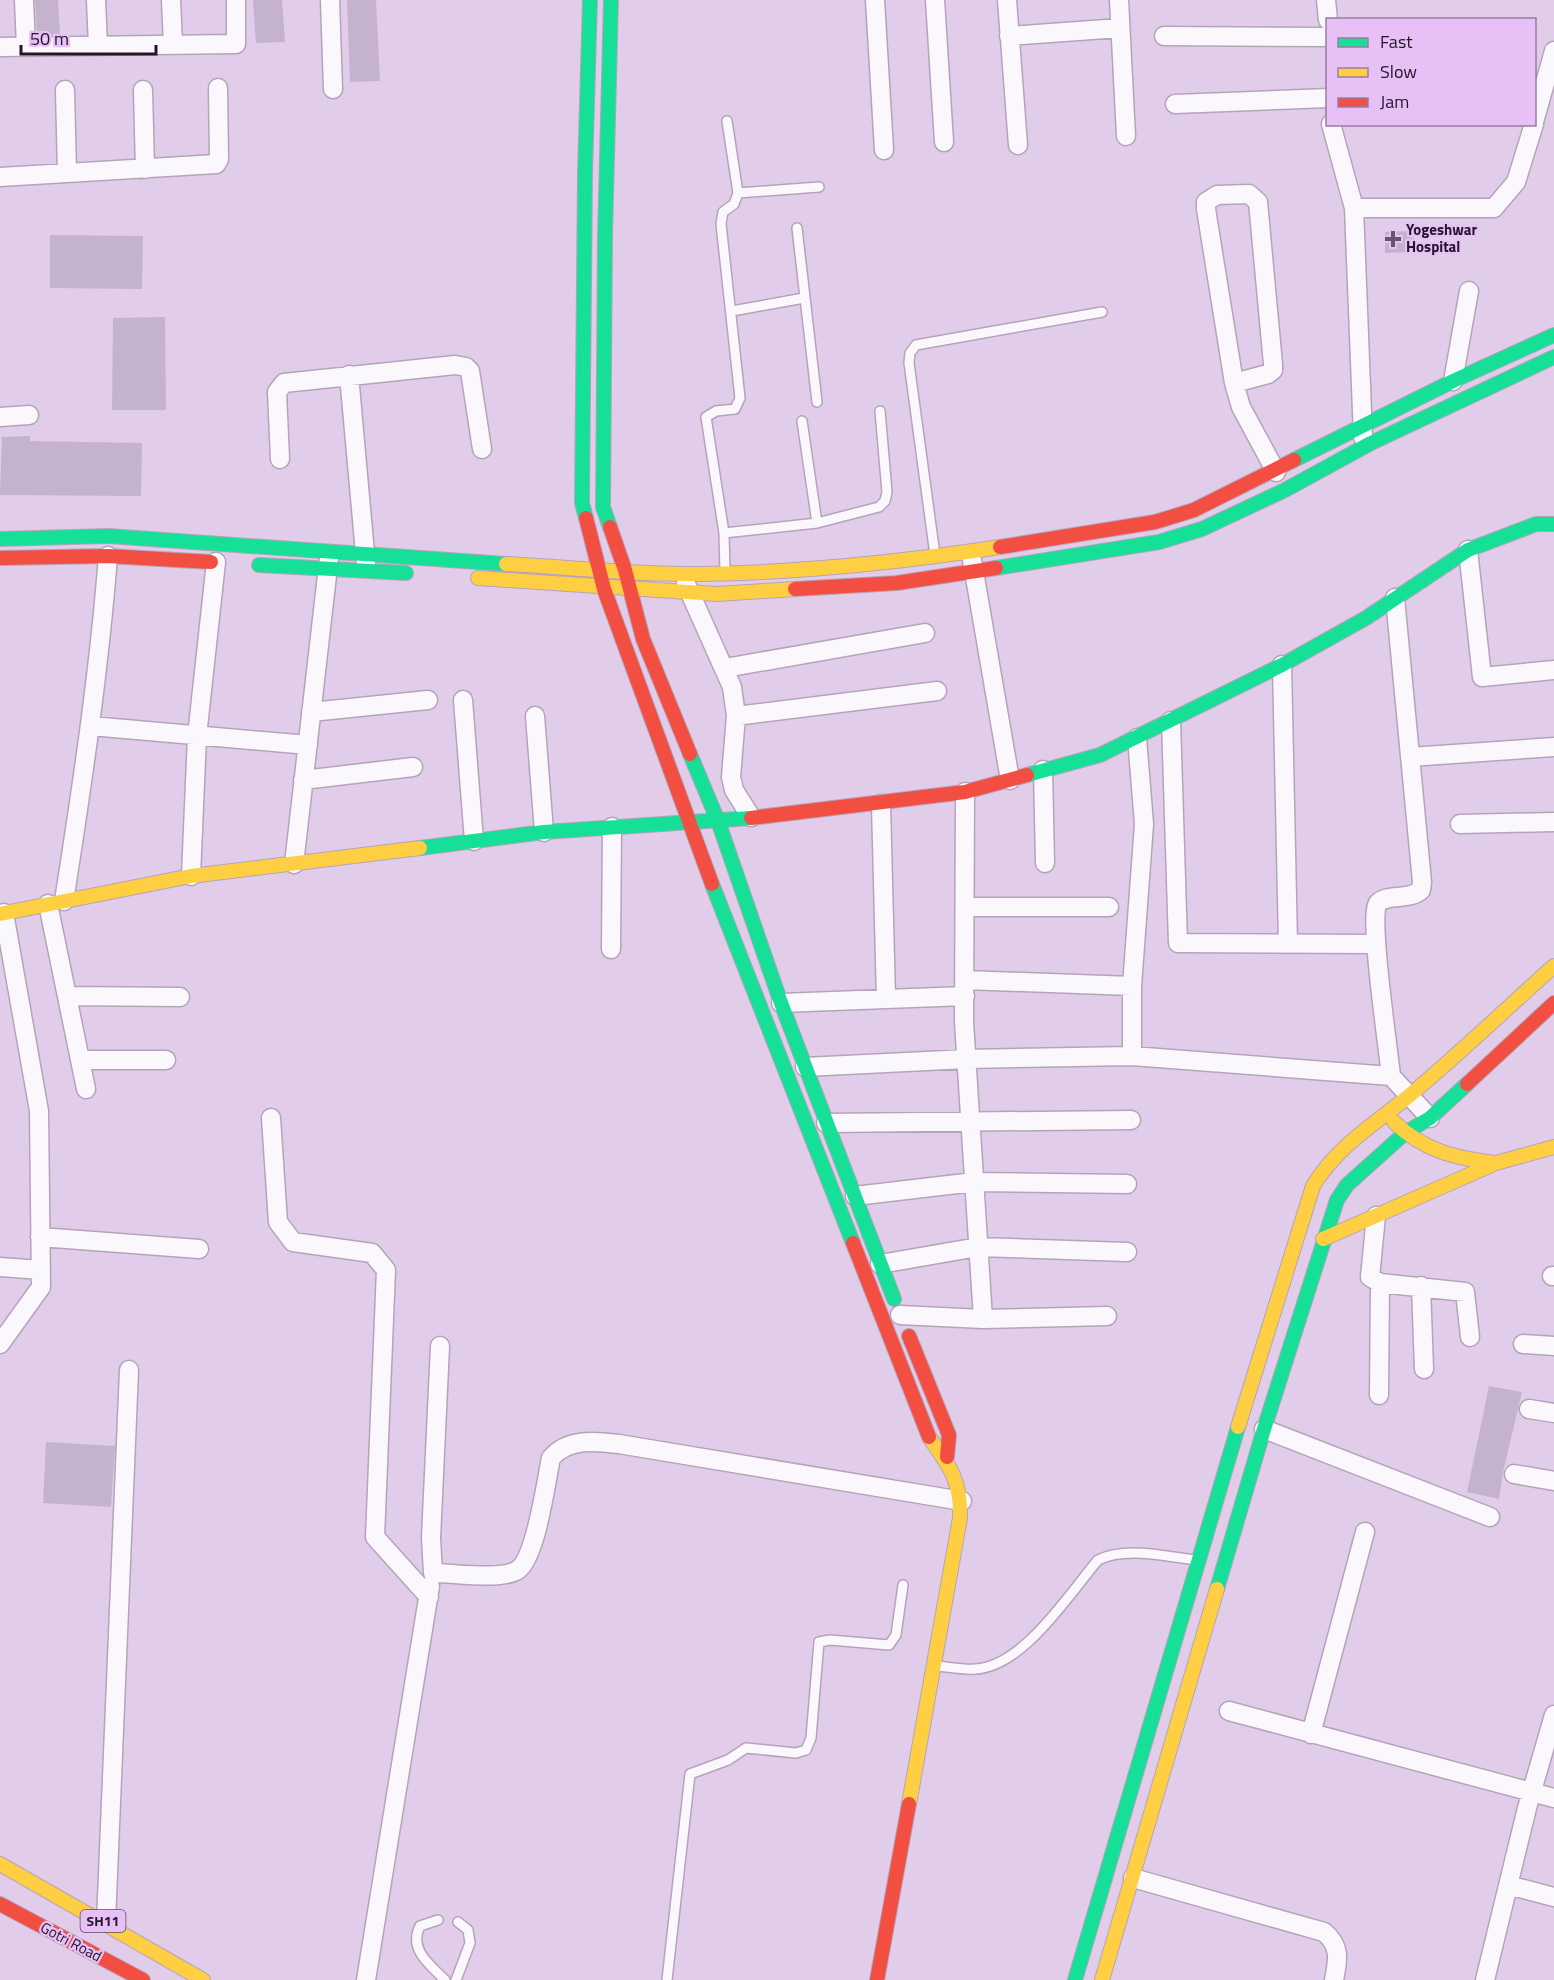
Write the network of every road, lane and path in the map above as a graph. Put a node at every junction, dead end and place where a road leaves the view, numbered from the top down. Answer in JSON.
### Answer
{"nodes":[{"id":1,"x":24,"y":0,"type":"edge"},
{"id":2,"x":96,"y":0,"type":"edge"},
{"id":3,"x":171,"y":0,"type":"edge"},
{"id":4,"x":236,"y":0,"type":"edge"},
{"id":5,"x":330,"y":0,"type":"edge"},
{"id":6,"x":590,"y":0,"type":"edge"},
{"id":7,"x":611,"y":0,"type":"edge"},
{"id":8,"x":875,"y":0,"type":"edge"},
{"id":9,"x":935,"y":0,"type":"edge"},
{"id":10,"x":1008,"y":0,"type":"edge"},
{"id":11,"x":1119,"y":0,"type":"edge"},
{"id":12,"x":1326,"y":0,"type":"edge"},
{"id":13,"x":1328,"y":18,"type":"edge"},
{"id":14,"x":1120,"y":28,"type":"junction"},
{"id":15,"x":1009,"y":36,"type":"junction"},
{"id":16,"x":1164,"y":36,"type":"dead end"},
{"id":17,"x":1326,"y":37,"type":"edge"},
{"id":18,"x":173,"y":44,"type":"junction"},
{"id":19,"x":26,"y":46,"type":"junction"},
{"id":20,"x":98,"y":46,"type":"junction"},
{"id":21,"x":0,"y":47,"type":"edge"},
{"id":22,"x":1554,"y":51,"type":"edge"},
{"id":23,"x":218,"y":88,"type":"dead end"},
{"id":24,"x":333,"y":89,"type":"dead end"},
{"id":25,"x":65,"y":90,"type":"dead end"},
{"id":26,"x":143,"y":90,"type":"dead end"},
{"id":27,"x":1326,"y":98,"type":"edge"},
{"id":28,"x":1175,"y":104,"type":"dead end"},
{"id":29,"x":1536,"y":116,"type":"edge"},
{"id":30,"x":727,"y":121,"type":"dead end"},
{"id":31,"x":1332,"y":126,"type":"edge"},
{"id":32,"x":1533,"y":126,"type":"edge"},
{"id":33,"x":1126,"y":136,"type":"dead end"},
{"id":34,"x":944,"y":142,"type":"dead end"},
{"id":35,"x":1018,"y":145,"type":"dead end"},
{"id":36,"x":884,"y":150,"type":"dead end"},
{"id":37,"x":145,"y":169,"type":"junction"},
{"id":38,"x":67,"y":173,"type":"junction"},
{"id":39,"x":0,"y":177,"type":"edge"},
{"id":40,"x":819,"y":187,"type":"dead end"},
{"id":41,"x":738,"y":193,"type":"junction"},
{"id":42,"x":1354,"y":208,"type":"junction"},
{"id":43,"x":797,"y":228,"type":"dead end"},
{"id":44,"x":1469,"y":291,"type":"dead end"},
{"id":45,"x":804,"y":298,"type":"junction"},
{"id":46,"x":732,"y":311,"type":"junction"},
{"id":47,"x":1102,"y":312,"type":"dead end"},
{"id":48,"x":1554,"y":335,"type":"edge"},
{"id":49,"x":1554,"y":357,"type":"edge"},
{"id":50,"x":349,"y":375,"type":"junction"},
{"id":51,"x":1453,"y":381,"type":"junction"},
{"id":52,"x":1234,"y":383,"type":"junction"},
{"id":53,"x":817,"y":402,"type":"dead end"},
{"id":54,"x":880,"y":411,"type":"dead end"},
{"id":55,"x":29,"y":415,"type":"dead end"},
{"id":56,"x":0,"y":417,"type":"edge"},
{"id":57,"x":802,"y":421,"type":"dead end"},
{"id":58,"x":1362,"y":426,"type":"junction"},
{"id":59,"x":1363,"y":448,"type":"junction"},
{"id":60,"x":482,"y":449,"type":"dead end"},
{"id":61,"x":280,"y":459,"type":"dead end"},
{"id":62,"x":1276,"y":472,"type":"junction"},
{"id":63,"x":817,"y":523,"type":"junction"},
{"id":64,"x":1554,"y":524,"type":"edge"},
{"id":65,"x":724,"y":534,"type":"junction"},
{"id":66,"x":0,"y":539,"type":"edge"},
{"id":67,"x":1468,"y":550,"type":"junction"},
{"id":68,"x":971,"y":552,"type":"junction"},
{"id":69,"x":108,"y":556,"type":"junction"},
{"id":70,"x":935,"y":557,"type":"junction"},
{"id":71,"x":0,"y":558,"type":"edge"},
{"id":72,"x":329,"y":560,"type":"junction"},
{"id":73,"x":366,"y":562,"type":"junction"},
{"id":74,"x":222,"y":563,"type":"joint"},
{"id":75,"x":250,"y":564,"type":"dead end"},
{"id":76,"x":600,"y":568,"type":"junction"},
{"id":77,"x":625,"y":570,"type":"junction"},
{"id":78,"x":974,"y":572,"type":"junction"},
{"id":79,"x":725,"y":573,"type":"junction"},
{"id":80,"x":418,"y":574,"type":"dead end"},
{"id":81,"x":681,"y":574,"type":"junction"},
{"id":82,"x":462,"y":577,"type":"dead end"},
{"id":83,"x":604,"y":589,"type":"junction"},
{"id":84,"x":629,"y":590,"type":"junction"},
{"id":85,"x":690,"y":593,"type":"junction"},
{"id":86,"x":1395,"y":598,"type":"junction"},
{"id":87,"x":925,"y":633,"type":"dead end"},
{"id":88,"x":1282,"y":665,"type":"junction"},
{"id":89,"x":725,"y":668,"type":"junction"},
{"id":90,"x":1554,"y":670,"type":"edge"},
{"id":91,"x":937,"y":691,"type":"dead end"},
{"id":92,"x":428,"y":700,"type":"dead end"},
{"id":93,"x":463,"y":700,"type":"dead end"},
{"id":94,"x":312,"y":712,"type":"junction"},
{"id":95,"x":535,"y":716,"type":"dead end"},
{"id":96,"x":736,"y":716,"type":"junction"},
{"id":97,"x":1171,"y":721,"type":"junction"},
{"id":98,"x":91,"y":726,"type":"junction"},
{"id":99,"x":197,"y":736,"type":"junction"},
{"id":100,"x":1137,"y":738,"type":"junction"},
{"id":101,"x":308,"y":745,"type":"junction"},
{"id":102,"x":1554,"y":747,"type":"edge"},
{"id":103,"x":1410,"y":757,"type":"junction"},
{"id":104,"x":413,"y":767,"type":"dead end"},
{"id":105,"x":1043,"y":770,"type":"junction"},
{"id":106,"x":303,"y":780,"type":"junction"},
{"id":107,"x":1010,"y":780,"type":"junction"},
{"id":108,"x":965,"y":792,"type":"junction"},
{"id":109,"x":882,"y":804,"type":"junction"},
{"id":110,"x":751,"y":818,"type":"junction"},
{"id":111,"x":687,"y":821,"type":"junction"},
{"id":112,"x":718,"y":821,"type":"junction"},
{"id":113,"x":1554,"y":822,"type":"edge"},
{"id":114,"x":1460,"y":824,"type":"dead end"},
{"id":115,"x":612,"y":827,"type":"junction"},
{"id":116,"x":544,"y":832,"type":"junction"},
{"id":117,"x":474,"y":841,"type":"junction"},
{"id":118,"x":1045,"y":863,"type":"dead end"},
{"id":119,"x":294,"y":864,"type":"junction"},
{"id":120,"x":191,"y":876,"type":"junction"},
{"id":121,"x":56,"y":903,"type":"junction"},
{"id":122,"x":965,"y":907,"type":"junction"},
{"id":123,"x":1109,"y":907,"type":"dead end"},
{"id":124,"x":2,"y":913,"type":"edge"},
{"id":125,"x":1288,"y":944,"type":"junction"},
{"id":126,"x":1376,"y":944,"type":"junction"},
{"id":127,"x":611,"y":949,"type":"dead end"},
{"id":128,"x":1554,"y":966,"type":"edge"},
{"id":129,"x":1132,"y":986,"type":"junction"},
{"id":130,"x":965,"y":988,"type":"junction"},
{"id":131,"x":67,"y":996,"type":"junction"},
{"id":132,"x":180,"y":997,"type":"dead end"},
{"id":133,"x":886,"y":999,"type":"junction"},
{"id":134,"x":782,"y":1003,"type":"junction"},
{"id":135,"x":1554,"y":1003,"type":"edge"},
{"id":136,"x":1132,"y":1056,"type":"junction"},
{"id":137,"x":80,"y":1059,"type":"junction"},
{"id":138,"x":967,"y":1059,"type":"junction"},
{"id":139,"x":166,"y":1060,"type":"dead end"},
{"id":140,"x":806,"y":1067,"type":"junction"},
{"id":141,"x":1391,"y":1076,"type":"junction"},
{"id":142,"x":86,"y":1089,"type":"dead end"},
{"id":143,"x":1409,"y":1096,"type":"junction"},
{"id":144,"x":1387,"y":1114,"type":"junction"},
{"id":145,"x":271,"y":1118,"type":"dead end"},
{"id":146,"x":1430,"y":1118,"type":"junction"},
{"id":147,"x":1131,"y":1120,"type":"dead end"},
{"id":148,"x":971,"y":1121,"type":"junction"},
{"id":149,"x":826,"y":1123,"type":"junction"},
{"id":150,"x":1405,"y":1133,"type":"junction"},
{"id":151,"x":1554,"y":1147,"type":"edge"},
{"id":152,"x":1496,"y":1163,"type":"junction"},
{"id":153,"x":974,"y":1182,"type":"junction"},
{"id":154,"x":1127,"y":1184,"type":"dead end"},
{"id":155,"x":855,"y":1196,"type":"junction"},
{"id":156,"x":1376,"y":1216,"type":"junction"},
{"id":157,"x":40,"y":1237,"type":"junction"},
{"id":158,"x":1323,"y":1239,"type":"junction"},
{"id":159,"x":978,"y":1247,"type":"junction"},
{"id":160,"x":199,"y":1249,"type":"dead end"},
{"id":161,"x":1127,"y":1252,"type":"dead end"},
{"id":162,"x":880,"y":1263,"type":"junction"},
{"id":163,"x":0,"y":1267,"type":"edge"},
{"id":164,"x":40,"y":1270,"type":"junction"},
{"id":165,"x":1380,"y":1283,"type":"junction"},
{"id":166,"x":1422,"y":1286,"type":"junction"},
{"id":167,"x":900,"y":1315,"type":"junction"},
{"id":168,"x":1107,"y":1316,"type":"dead end"},
{"id":169,"x":983,"y":1319,"type":"junction"},
{"id":170,"x":1470,"y":1337,"type":"dead end"},
{"id":171,"x":0,"y":1344,"type":"edge"},
{"id":172,"x":1522,"y":1344,"type":"dead end"},
{"id":173,"x":440,"y":1346,"type":"dead end"},
{"id":174,"x":1554,"y":1346,"type":"edge"},
{"id":175,"x":1424,"y":1369,"type":"dead end"},
{"id":176,"x":129,"y":1370,"type":"dead end"},
{"id":177,"x":1379,"y":1395,"type":"dead end"},
{"id":178,"x":1529,"y":1409,"type":"dead end"},
{"id":179,"x":1554,"y":1413,"type":"edge"},
{"id":180,"x":1264,"y":1429,"type":"junction"},
{"id":181,"x":947,"y":1457,"type":"junction"},
{"id":182,"x":1514,"y":1474,"type":"dead end"},
{"id":183,"x":1554,"y":1481,"type":"edge"},
{"id":184,"x":962,"y":1501,"type":"junction"},
{"id":185,"x":1490,"y":1517,"type":"dead end"},
{"id":186,"x":1365,"y":1532,"type":"dead end"},
{"id":187,"x":1199,"y":1560,"type":"junction"},
{"id":188,"x":433,"y":1573,"type":"junction"},
{"id":189,"x":903,"y":1585,"type":"dead end"},
{"id":190,"x":429,"y":1597,"type":"junction"},
{"id":191,"x":935,"y":1665,"type":"junction"},
{"id":192,"x":1229,"y":1711,"type":"dead end"},
{"id":193,"x":1554,"y":1715,"type":"edge"},
{"id":194,"x":1311,"y":1734,"type":"junction"},
{"id":195,"x":1531,"y":1794,"type":"junction"},
{"id":196,"x":1554,"y":1798,"type":"edge"},
{"id":197,"x":0,"y":1864,"type":"edge"},
{"id":198,"x":1133,"y":1878,"type":"junction"},
{"id":199,"x":1508,"y":1885,"type":"junction"},
{"id":200,"x":1554,"y":1897,"type":"edge"},
{"id":201,"x":0,"y":1904,"type":"edge"},
{"id":202,"x":438,"y":1920,"type":"dead end"},
{"id":203,"x":106,"y":1922,"type":"junction"},
{"id":204,"x":458,"y":1922,"type":"dead end"},
{"id":205,"x":143,"y":1980,"type":"edge"},
{"id":206,"x":204,"y":1980,"type":"edge"},
{"id":207,"x":366,"y":1980,"type":"edge"},
{"id":208,"x":445,"y":1980,"type":"edge"},
{"id":209,"x":456,"y":1980,"type":"edge"},
{"id":210,"x":667,"y":1980,"type":"edge"},
{"id":211,"x":877,"y":1980,"type":"edge"},
{"id":212,"x":1075,"y":1980,"type":"edge"},
{"id":213,"x":1102,"y":1980,"type":"edge"},
{"id":214,"x":1334,"y":1980,"type":"edge"},
{"id":215,"x":1485,"y":1980,"type":"edge"}],
"edges":[{"from":1,"to":19,"type":"street"},
{"from":2,"to":20,"type":"street"},
{"from":3,"to":18,"type":"street"},
{"from":4,"to":18,"type":"street"},
{"from":5,"to":24,"type":"street"},
{"from":6,"to":76,"type":"street"},
{"from":7,"to":77,"type":"street"},
{"from":8,"to":36,"type":"street"},
{"from":9,"to":34,"type":"street"},
{"from":10,"to":15,"type":"street"},
{"from":11,"to":14,"type":"street"},
{"from":12,"to":13,"type":"street"},
{"from":14,"to":15,"type":"street"},
{"from":14,"to":33,"type":"street"},
{"from":15,"to":35,"type":"street"},
{"from":16,"to":17,"type":"street"},
{"from":18,"to":20,"type":"street"},
{"from":19,"to":20,"type":"street"},
{"from":19,"to":21,"type":"street"},
{"from":22,"to":29,"type":"street"},
{"from":23,"to":37,"type":"street"},
{"from":25,"to":38,"type":"street"},
{"from":26,"to":37,"type":"street"},
{"from":27,"to":28,"type":"street"},
{"from":30,"to":41,"type":"lane"},
{"from":31,"to":42,"type":"street"},
{"from":32,"to":42,"type":"street"},
{"from":37,"to":38,"type":"street"},
{"from":38,"to":39,"type":"street"},
{"from":40,"to":41,"type":"lane"},
{"from":41,"to":46,"type":"lane"},
{"from":42,"to":58,"type":"street"},
{"from":43,"to":45,"type":"lane"},
{"from":44,"to":51,"type":"street"},
{"from":45,"to":46,"type":"lane"},
{"from":45,"to":53,"type":"lane"},
{"from":46,"to":65,"type":"lane"},
{"from":47,"to":70,"type":"lane"},
{"from":48,"to":51,"type":"street"},
{"from":49,"to":59,"type":"street"},
{"from":50,"to":60,"type":"street"},
{"from":50,"to":61,"type":"street"},
{"from":50,"to":73,"type":"street"},
{"from":51,"to":58,"type":"street"},
{"from":52,"to":52,"type":"street"},
{"from":52,"to":62,"type":"street"},
{"from":54,"to":63,"type":"lane"},
{"from":55,"to":56,"type":"street"},
{"from":57,"to":63,"type":"lane"},
{"from":58,"to":59,"type":"street"},
{"from":58,"to":62,"type":"street"},
{"from":59,"to":78,"type":"street"},
{"from":62,"to":68,"type":"street"},
{"from":63,"to":65,"type":"lane"},
{"from":64,"to":67,"type":"street"},
{"from":65,"to":79,"type":"lane"},
{"from":66,"to":72,"type":"street"},
{"from":67,"to":86,"type":"street"},
{"from":67,"to":90,"type":"street"},
{"from":68,"to":70,"type":"street"},
{"from":68,"to":78,"type":"street"},
{"from":69,"to":71,"type":"street"},
{"from":69,"to":74,"type":"street"},
{"from":69,"to":98,"type":"street"},
{"from":70,"to":79,"type":"street"},
{"from":72,"to":73,"type":"street"},
{"from":72,"to":75,"type":"street"},
{"from":72,"to":94,"type":"street"},
{"from":73,"to":76,"type":"street"},
{"from":73,"to":80,"type":"street"},
{"from":74,"to":99,"type":"street"},
{"from":76,"to":77,"type":"street"},
{"from":76,"to":83,"type":"street"},
{"from":77,"to":81,"type":"street"},
{"from":77,"to":84,"type":"street"},
{"from":78,"to":85,"type":"street"},
{"from":78,"to":107,"type":"street"},
{"from":79,"to":81,"type":"street"},
{"from":81,"to":85,"type":"street"},
{"from":82,"to":83,"type":"street"},
{"from":83,"to":84,"type":"street"},
{"from":83,"to":111,"type":"street"},
{"from":84,"to":85,"type":"street"},
{"from":84,"to":112,"type":"street"},
{"from":85,"to":89,"type":"street"},
{"from":86,"to":88,"type":"street"},
{"from":86,"to":103,"type":"street"},
{"from":87,"to":89,"type":"street"},
{"from":88,"to":97,"type":"street"},
{"from":88,"to":125,"type":"street"},
{"from":89,"to":96,"type":"street"},
{"from":91,"to":96,"type":"street"},
{"from":92,"to":94,"type":"street"},
{"from":93,"to":117,"type":"street"},
{"from":94,"to":101,"type":"street"},
{"from":95,"to":116,"type":"street"},
{"from":96,"to":110,"type":"street"},
{"from":97,"to":100,"type":"street"},
{"from":97,"to":125,"type":"street"},
{"from":98,"to":99,"type":"street"},
{"from":98,"to":121,"type":"street"},
{"from":99,"to":101,"type":"street"},
{"from":99,"to":120,"type":"street"},
{"from":100,"to":105,"type":"street"},
{"from":100,"to":129,"type":"street"},
{"from":101,"to":106,"type":"street"},
{"from":102,"to":103,"type":"street"},
{"from":103,"to":126,"type":"street"},
{"from":104,"to":106,"type":"street"},
{"from":105,"to":107,"type":"street"},
{"from":105,"to":118,"type":"street"},
{"from":106,"to":119,"type":"street"},
{"from":107,"to":108,"type":"street"},
{"from":108,"to":109,"type":"street"},
{"from":108,"to":122,"type":"street"},
{"from":109,"to":110,"type":"street"},
{"from":109,"to":133,"type":"street"},
{"from":110,"to":112,"type":"street"},
{"from":111,"to":112,"type":"street"},
{"from":111,"to":115,"type":"street"},
{"from":111,"to":181,"type":"street"},
{"from":112,"to":134,"type":"street"},
{"from":113,"to":114,"type":"street"},
{"from":115,"to":116,"type":"street"},
{"from":115,"to":127,"type":"street"},
{"from":116,"to":117,"type":"street"},
{"from":117,"to":119,"type":"street"},
{"from":119,"to":120,"type":"street"},
{"from":120,"to":121,"type":"street"},
{"from":121,"to":124,"type":"street"},
{"from":121,"to":131,"type":"street"},
{"from":122,"to":123,"type":"street"},
{"from":122,"to":130,"type":"street"},
{"from":124,"to":157,"type":"street"},
{"from":125,"to":126,"type":"street"},
{"from":126,"to":141,"type":"street"},
{"from":128,"to":143,"type":"street"},
{"from":129,"to":130,"type":"street"},
{"from":129,"to":136,"type":"street"},
{"from":130,"to":133,"type":"street"},
{"from":130,"to":138,"type":"street"},
{"from":131,"to":132,"type":"street"},
{"from":131,"to":137,"type":"street"},
{"from":133,"to":134,"type":"street"},
{"from":134,"to":140,"type":"street"},
{"from":135,"to":146,"type":"street"},
{"from":136,"to":138,"type":"street"},
{"from":136,"to":141,"type":"street"},
{"from":137,"to":139,"type":"street"},
{"from":137,"to":142,"type":"street"},
{"from":138,"to":140,"type":"street"},
{"from":138,"to":148,"type":"street"},
{"from":140,"to":149,"type":"street"},
{"from":141,"to":143,"type":"street"},
{"from":143,"to":144,"type":"street"},
{"from":143,"to":146,"type":"street"},
{"from":144,"to":150,"type":"street"},
{"from":144,"to":187,"type":"street"},
{"from":145,"to":190,"type":"street"},
{"from":146,"to":150,"type":"street"},
{"from":147,"to":148,"type":"street"},
{"from":148,"to":149,"type":"street"},
{"from":148,"to":153,"type":"street"},
{"from":149,"to":155,"type":"street"},
{"from":150,"to":152,"type":"street"},
{"from":150,"to":158,"type":"street"},
{"from":151,"to":152,"type":"street"},
{"from":152,"to":156,"type":"street"},
{"from":153,"to":154,"type":"street"},
{"from":153,"to":155,"type":"street"},
{"from":153,"to":159,"type":"street"},
{"from":155,"to":162,"type":"street"},
{"from":156,"to":158,"type":"street"},
{"from":156,"to":165,"type":"street"},
{"from":157,"to":160,"type":"street"},
{"from":157,"to":164,"type":"street"},
{"from":158,"to":180,"type":"street"},
{"from":159,"to":161,"type":"street"},
{"from":159,"to":162,"type":"street"},
{"from":159,"to":169,"type":"street"},
{"from":162,"to":167,"type":"street"},
{"from":163,"to":164,"type":"street"},
{"from":164,"to":171,"type":"street"},
{"from":165,"to":166,"type":"street"},
{"from":165,"to":177,"type":"street"},
{"from":166,"to":170,"type":"street"},
{"from":166,"to":175,"type":"street"},
{"from":167,"to":169,"type":"street"},
{"from":167,"to":181,"type":"street"},
{"from":168,"to":169,"type":"street"},
{"from":172,"to":174,"type":"street"},
{"from":173,"to":188,"type":"street"},
{"from":176,"to":203,"type":"street"},
{"from":178,"to":179,"type":"street"},
{"from":180,"to":185,"type":"street"},
{"from":180,"to":198,"type":"street"},
{"from":181,"to":184,"type":"street"},
{"from":182,"to":183,"type":"street"},
{"from":184,"to":188,"type":"street"},
{"from":184,"to":191,"type":"street"},
{"from":186,"to":194,"type":"street"},
{"from":187,"to":191,"type":"lane"},
{"from":187,"to":212,"type":"street"},
{"from":188,"to":190,"type":"street"},
{"from":189,"to":210,"type":"lane"},
{"from":190,"to":207,"type":"street"},
{"from":191,"to":211,"type":"street"},
{"from":192,"to":194,"type":"street"},
{"from":193,"to":195,"type":"street"},
{"from":194,"to":195,"type":"street"},
{"from":195,"to":196,"type":"street"},
{"from":195,"to":199,"type":"street"},
{"from":197,"to":203,"type":"street","number":"SH11"},
{"from":198,"to":213,"type":"street"},
{"from":198,"to":214,"type":"street"},
{"from":199,"to":200,"type":"street"},
{"from":199,"to":215,"type":"street"},
{"from":201,"to":205,"type":"street","name":"Gotri Road","number":"SH11"},
{"from":202,"to":208,"type":"lane"},
{"from":203,"to":206,"type":"street","number":"SH11"},
{"from":204,"to":209,"type":"lane"}]}
